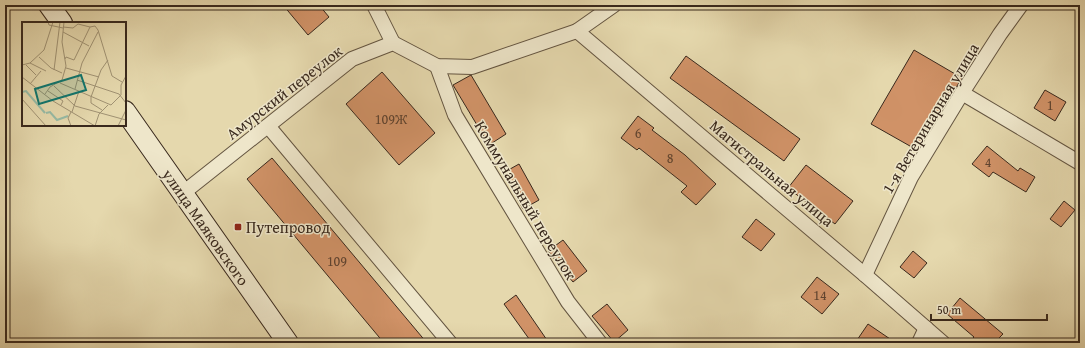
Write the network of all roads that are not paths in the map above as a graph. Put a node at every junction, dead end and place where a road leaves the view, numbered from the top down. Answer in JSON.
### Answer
{"nodes":[{"id":1,"x":49,"y":5,"type":"edge"},
{"id":2,"x":374,"y":5,"type":"edge"},
{"id":3,"x":614,"y":5,"type":"edge"},
{"id":4,"x":1021,"y":5,"type":"edge"},
{"id":5,"x":61,"y":22,"type":"edge"},
{"id":6,"x":578,"y":30,"type":"junction"},
{"id":7,"x":393,"y":43,"type":"junction"},
{"id":8,"x":438,"y":66,"type":"junction"},
{"id":9,"x":962,"y":93,"type":"junction"},
{"id":10,"x":126,"y":112,"type":"edge"},
{"id":11,"x":268,"y":126,"type":"junction"},
{"id":12,"x":1080,"y":163,"type":"edge"},
{"id":13,"x":183,"y":192,"type":"junction"},
{"id":14,"x":866,"y":275,"type":"junction"},
{"id":15,"x":926,"y":328,"type":"junction"},
{"id":16,"x":288,"y":343,"type":"edge"},
{"id":17,"x":450,"y":343,"type":"edge"},
{"id":18,"x":600,"y":343,"type":"edge"},
{"id":19,"x":919,"y":343,"type":"edge"},
{"id":20,"x":943,"y":343,"type":"edge"}],
"edges":[{"from":1,"to":5,"type":"main road"},
{"from":2,"to":7,"type":"street"},
{"from":3,"to":6,"type":"street"},
{"from":4,"to":9,"type":"street","name":"1-я Ветеринарная улица"},
{"from":6,"to":8,"type":"street"},
{"from":6,"to":14,"type":"street","name":"Магистральная улица"},
{"from":7,"to":8,"type":"street"},
{"from":7,"to":11,"type":"street","name":"Амурский переулок"},
{"from":8,"to":18,"type":"street","name":"Коммунальный переулок"},
{"from":9,"to":12,"type":"street"},
{"from":9,"to":14,"type":"street","name":"1-я Ветеринарная улица"},
{"from":10,"to":13,"type":"main road","name":"улица Маяковского"},
{"from":11,"to":13,"type":"street","name":"Амурский переулок"},
{"from":11,"to":17,"type":"street"},
{"from":13,"to":16,"type":"main road","name":"улица Маяковского"},
{"from":14,"to":15,"type":"street","name":"Магистральная улица"},
{"from":15,"to":19,"type":"street"},
{"from":15,"to":20,"type":"street","name":"Магистральная улица"}]}
